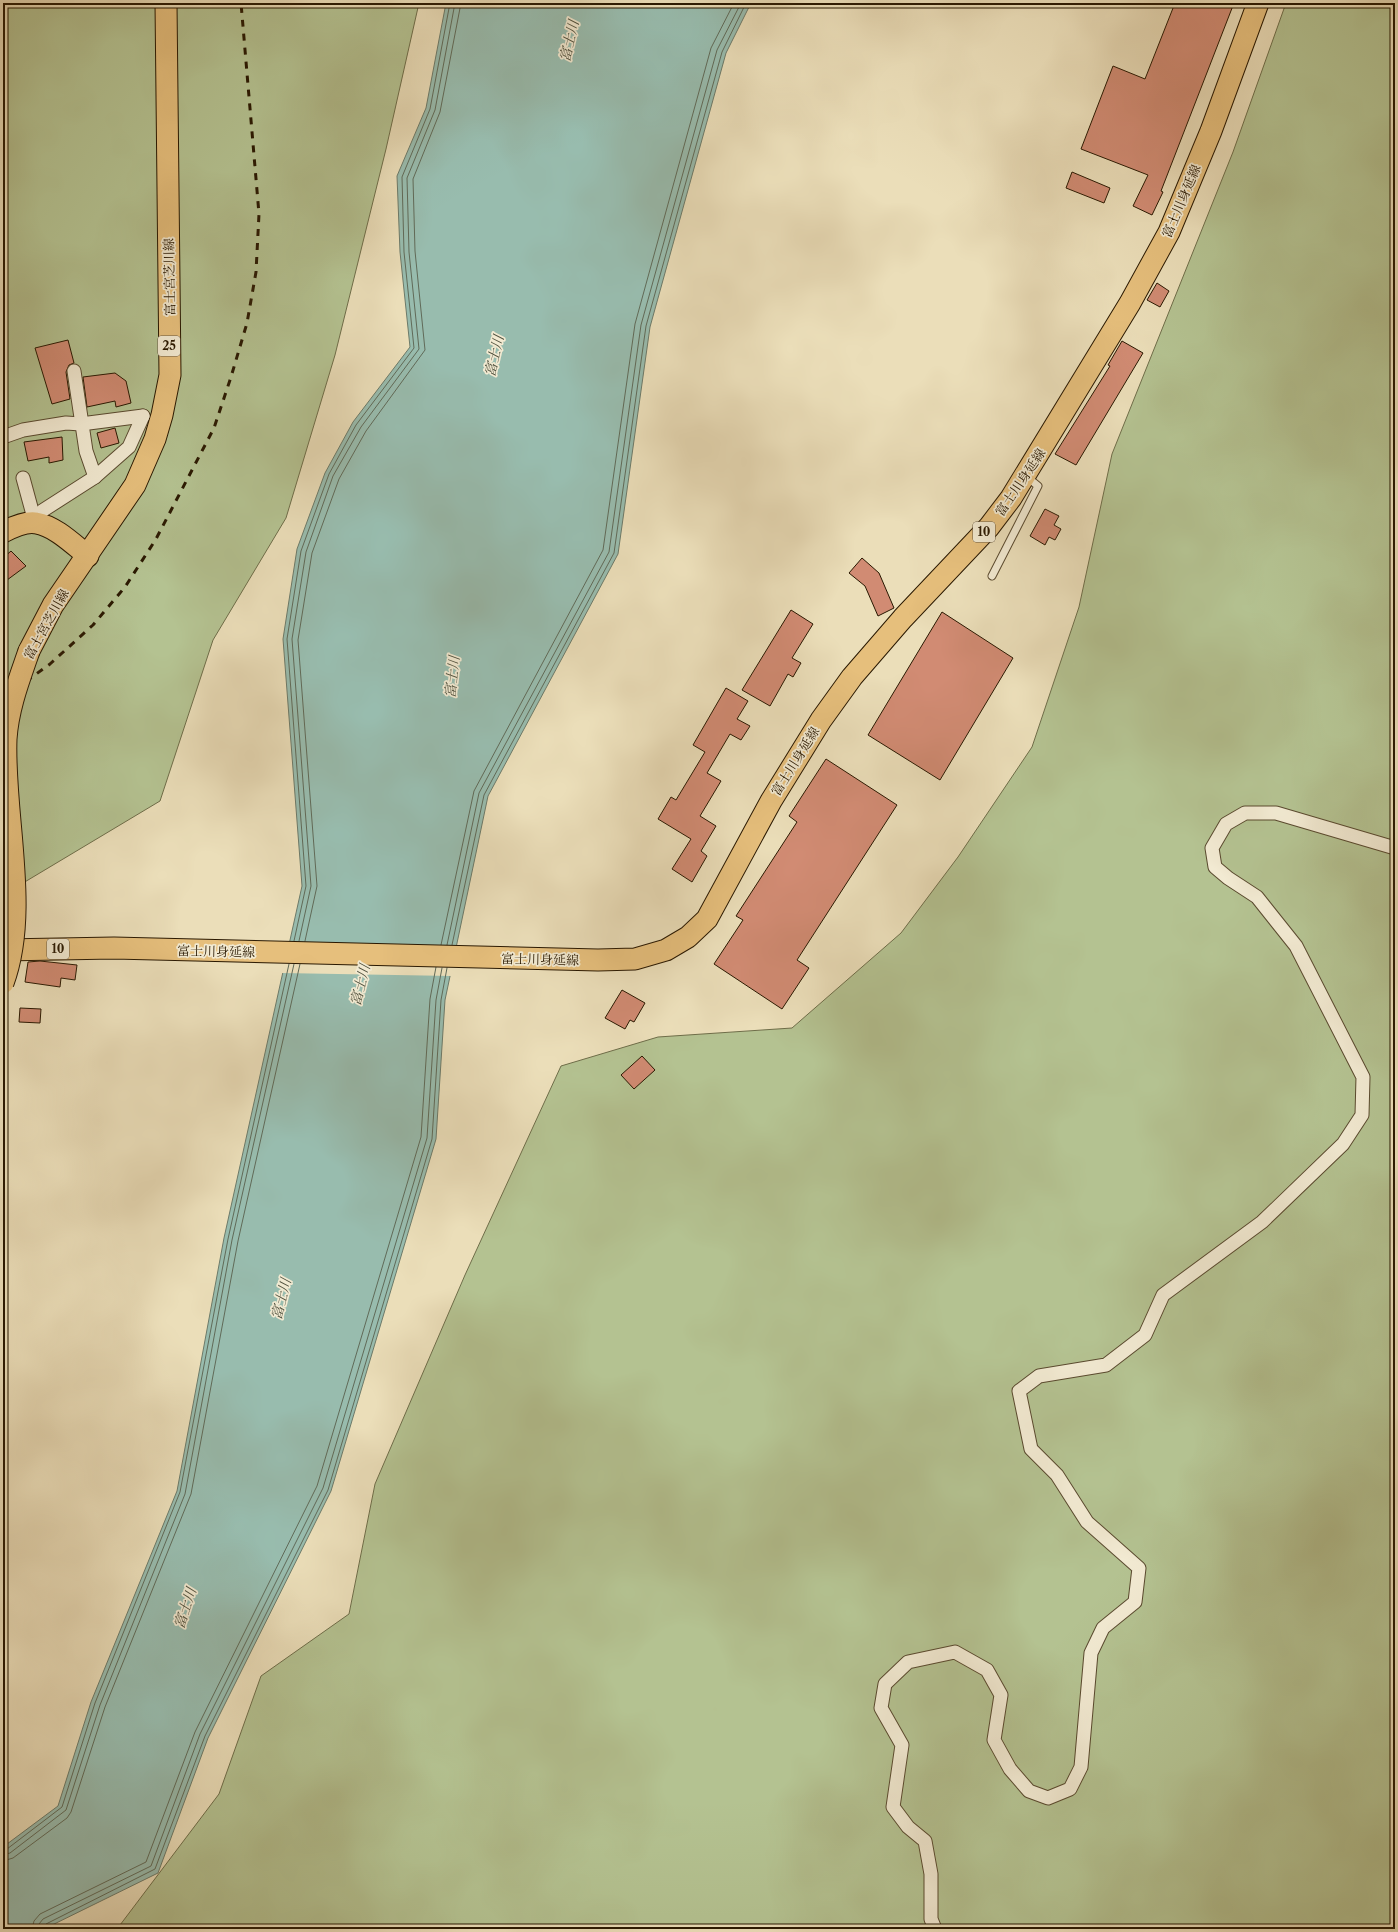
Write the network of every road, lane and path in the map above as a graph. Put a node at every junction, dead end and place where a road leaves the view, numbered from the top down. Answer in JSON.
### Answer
{"nodes":[{"id":1,"x":166,"y":3,"type":"edge"},
{"id":2,"x":1258,"y":3,"type":"edge"},
{"id":3,"x":74,"y":371,"type":"dead end"},
{"id":4,"x":81,"y":424,"type":"junction"},
{"id":5,"x":3,"y":437,"type":"edge"},
{"id":6,"x":1025,"y":476,"type":"junction"},
{"id":7,"x":95,"y":477,"type":"junction"},
{"id":8,"x":23,"y":478,"type":"dead end"},
{"id":9,"x":35,"y":522,"type":"junction"},
{"id":10,"x":3,"y":532,"type":"edge"},
{"id":11,"x":88,"y":556,"type":"junction"},
{"id":12,"x":992,"y":576,"type":"dead end"},
{"id":13,"x":1395,"y":848,"type":"edge"},
{"id":14,"x":3,"y":950,"type":"edge"},
{"id":15,"x":3,"y":983,"type":"edge"},
{"id":16,"x":935,"y":1929,"type":"edge"}],
"edges":[{"from":1,"to":11,"type":"main road","name":"富士宮芝川線","number":"25"},
{"from":2,"to":6,"type":"main road","name":"富士川身延線","number":"10"},
{"from":3,"to":4,"type":"street"},
{"from":4,"to":5,"type":"street"},
{"from":4,"to":7,"type":"street"},
{"from":4,"to":7,"type":"street"},
{"from":6,"to":12,"type":"lane"},
{"from":6,"to":14,"type":"main road","name":"富士川身延線","number":"10"},
{"from":7,"to":9,"type":"street"},
{"from":8,"to":9,"type":"street"},
{"from":9,"to":10,"type":"main road"},
{"from":9,"to":11,"type":"main road"},
{"from":11,"to":15,"type":"main road","name":"富士宮芝川線","number":"25","bridge":true},
{"from":13,"to":16,"type":"street"}]}
